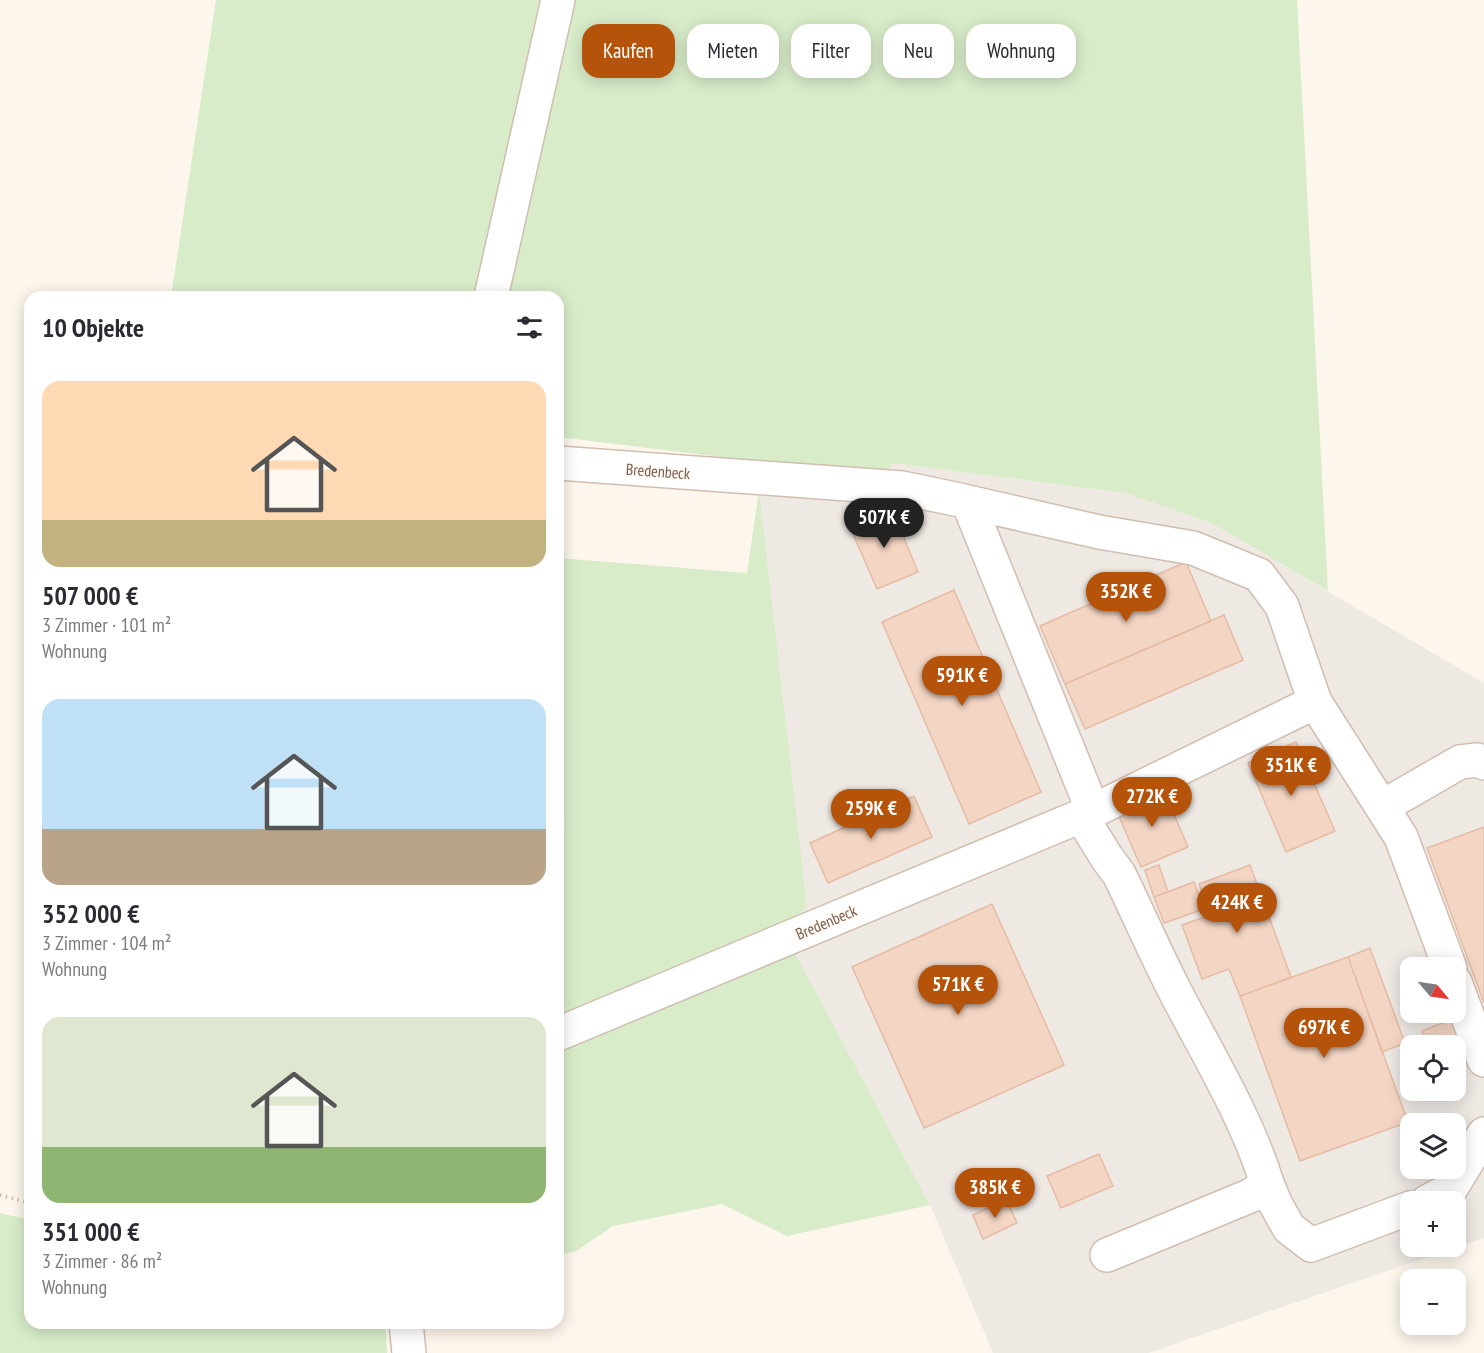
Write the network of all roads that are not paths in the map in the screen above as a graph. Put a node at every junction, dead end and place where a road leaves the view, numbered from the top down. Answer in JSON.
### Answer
{"nodes":[{"id":1,"x":558,"y":0,"type":"edge"},
{"id":2,"x":491,"y":291,"type":"edge"},
{"id":3,"x":564,"y":463,"type":"edge"},
{"id":4,"x":968,"y":502,"type":"junction"},
{"id":5,"x":1315,"y":702,"type":"junction"},
{"id":6,"x":1484,"y":763,"type":"edge"},
{"id":7,"x":1382,"y":807,"type":"junction"},
{"id":8,"x":1087,"y":813,"type":"junction"},
{"id":9,"x":1446,"y":957,"type":"edge"},
{"id":10,"x":1466,"y":1012,"type":"edge"},
{"id":11,"x":564,"y":1031,"type":"edge"},
{"id":12,"x":1484,"y":1060,"type":"edge"},
{"id":13,"x":1484,"y":1134,"type":"edge"},
{"id":14,"x":1267,"y":1183,"type":"junction"},
{"id":15,"x":1448,"y":1191,"type":"edge"},
{"id":16,"x":1400,"y":1212,"type":"edge"},
{"id":17,"x":1107,"y":1255,"type":"dead end"},
{"id":18,"x":407,"y":1329,"type":"edge"},
{"id":19,"x":409,"y":1353,"type":"edge"}],
"edges":[{"from":1,"to":2,"type":"street"},
{"from":3,"to":4,"type":"street","name":"Bredenbeck"},
{"from":4,"to":5,"type":"street","name":"Bredenbeck"},
{"from":4,"to":8,"type":"street"},
{"from":5,"to":7,"type":"street","name":"Bredenbeck"},
{"from":5,"to":8,"type":"street","name":"Bredenbeck"},
{"from":6,"to":7,"type":"street"},
{"from":7,"to":9,"type":"street","name":"Bredenbeck"},
{"from":8,"to":11,"type":"street","name":"Bredenbeck"},
{"from":8,"to":14,"type":"street"},
{"from":10,"to":12,"type":"street"},
{"from":13,"to":15,"type":"street"},
{"from":14,"to":16,"type":"street"},
{"from":14,"to":17,"type":"street"},
{"from":18,"to":19,"type":"street"}]}
